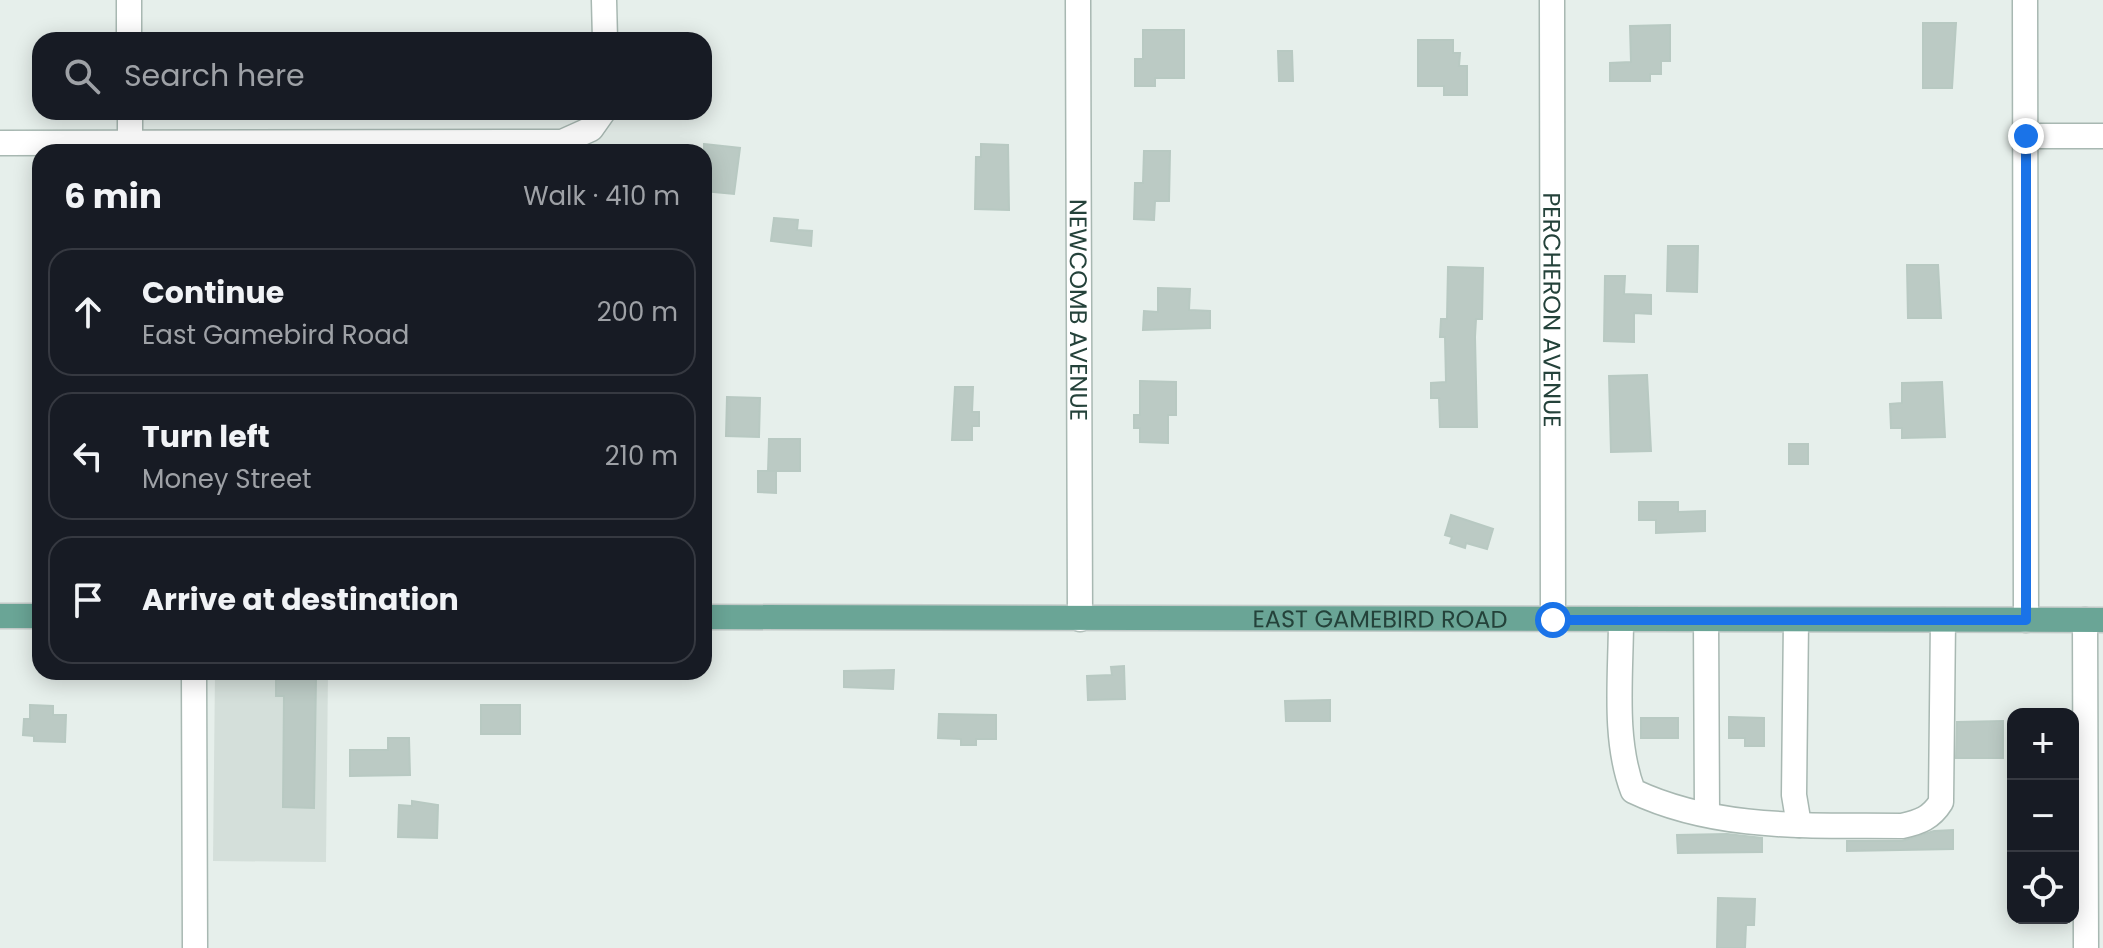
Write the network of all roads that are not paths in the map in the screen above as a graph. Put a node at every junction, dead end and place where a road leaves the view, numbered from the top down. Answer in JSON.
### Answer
{"nodes":[{"id":1,"x":129,"y":0,"type":"edge"},
{"id":2,"x":604,"y":0,"type":"edge"},
{"id":3,"x":1078,"y":0,"type":"edge"},
{"id":4,"x":1552,"y":0,"type":"edge"},
{"id":5,"x":2025,"y":0,"type":"edge"},
{"id":6,"x":129,"y":32,"type":"edge"},
{"id":7,"x":605,"y":32,"type":"edge"},
{"id":8,"x":130,"y":120,"type":"edge"},
{"id":9,"x":597,"y":120,"type":"edge"},
{"id":10,"x":2026,"y":136,"type":"junction"},
{"id":11,"x":2103,"y":136,"type":"edge"},
{"id":12,"x":0,"y":143,"type":"edge"},
{"id":13,"x":130,"y":144,"type":"junction"},
{"id":14,"x":0,"y":616,"type":"edge"},
{"id":15,"x":32,"y":616,"type":"edge"},
{"id":16,"x":712,"y":617,"type":"edge"},
{"id":17,"x":1080,"y":619,"type":"junction"},
{"id":18,"x":1553,"y":620,"type":"junction"},
{"id":19,"x":1621,"y":620,"type":"junction"},
{"id":20,"x":1706,"y":620,"type":"junction"},
{"id":21,"x":1796,"y":620,"type":"junction"},
{"id":22,"x":1943,"y":620,"type":"junction"},
{"id":23,"x":2026,"y":620,"type":"junction"},
{"id":24,"x":2094,"y":620,"type":"edge"},
{"id":25,"x":194,"y":680,"type":"edge"},
{"id":26,"x":1707,"y":814,"type":"junction"},
{"id":27,"x":1799,"y":825,"type":"junction"},
{"id":28,"x":195,"y":948,"type":"edge"},
{"id":29,"x":2086,"y":948,"type":"edge"}],
"edges":[{"from":1,"to":6,"type":"street"},
{"from":2,"to":7,"type":"street"},
{"from":3,"to":17,"type":"street","name":"NEWCOMB AVENUE"},
{"from":4,"to":18,"type":"street","name":"PERCHERON AVENUE"},
{"from":5,"to":10,"type":"street"},
{"from":8,"to":13,"type":"street"},
{"from":9,"to":13,"type":"street"},
{"from":10,"to":11,"type":"street"},
{"from":10,"to":23,"type":"street"},
{"from":12,"to":13,"type":"street"},
{"from":14,"to":15,"type":"main road"},
{"from":16,"to":17,"type":"main road","name":"EAST GAMEBIRD ROAD"},
{"from":17,"to":18,"type":"main road","name":"EAST GAMEBIRD ROAD"},
{"from":18,"to":19,"type":"main road","name":"EAST GAMEBIRD ROAD"},
{"from":19,"to":20,"type":"main road","name":"EAST GAMEBIRD ROAD"},
{"from":19,"to":26,"type":"street"},
{"from":20,"to":21,"type":"main road","name":"EAST GAMEBIRD ROAD"},
{"from":20,"to":26,"type":"street"},
{"from":21,"to":22,"type":"main road","name":"EAST GAMEBIRD ROAD"},
{"from":21,"to":27,"type":"street"},
{"from":22,"to":23,"type":"main road","name":"EAST GAMEBIRD ROAD"},
{"from":22,"to":27,"type":"street"},
{"from":23,"to":24,"type":"main road","name":"EAST GAMEBIRD ROAD"},
{"from":24,"to":29,"type":"street"},
{"from":25,"to":28,"type":"street"},
{"from":26,"to":27,"type":"street"}]}
